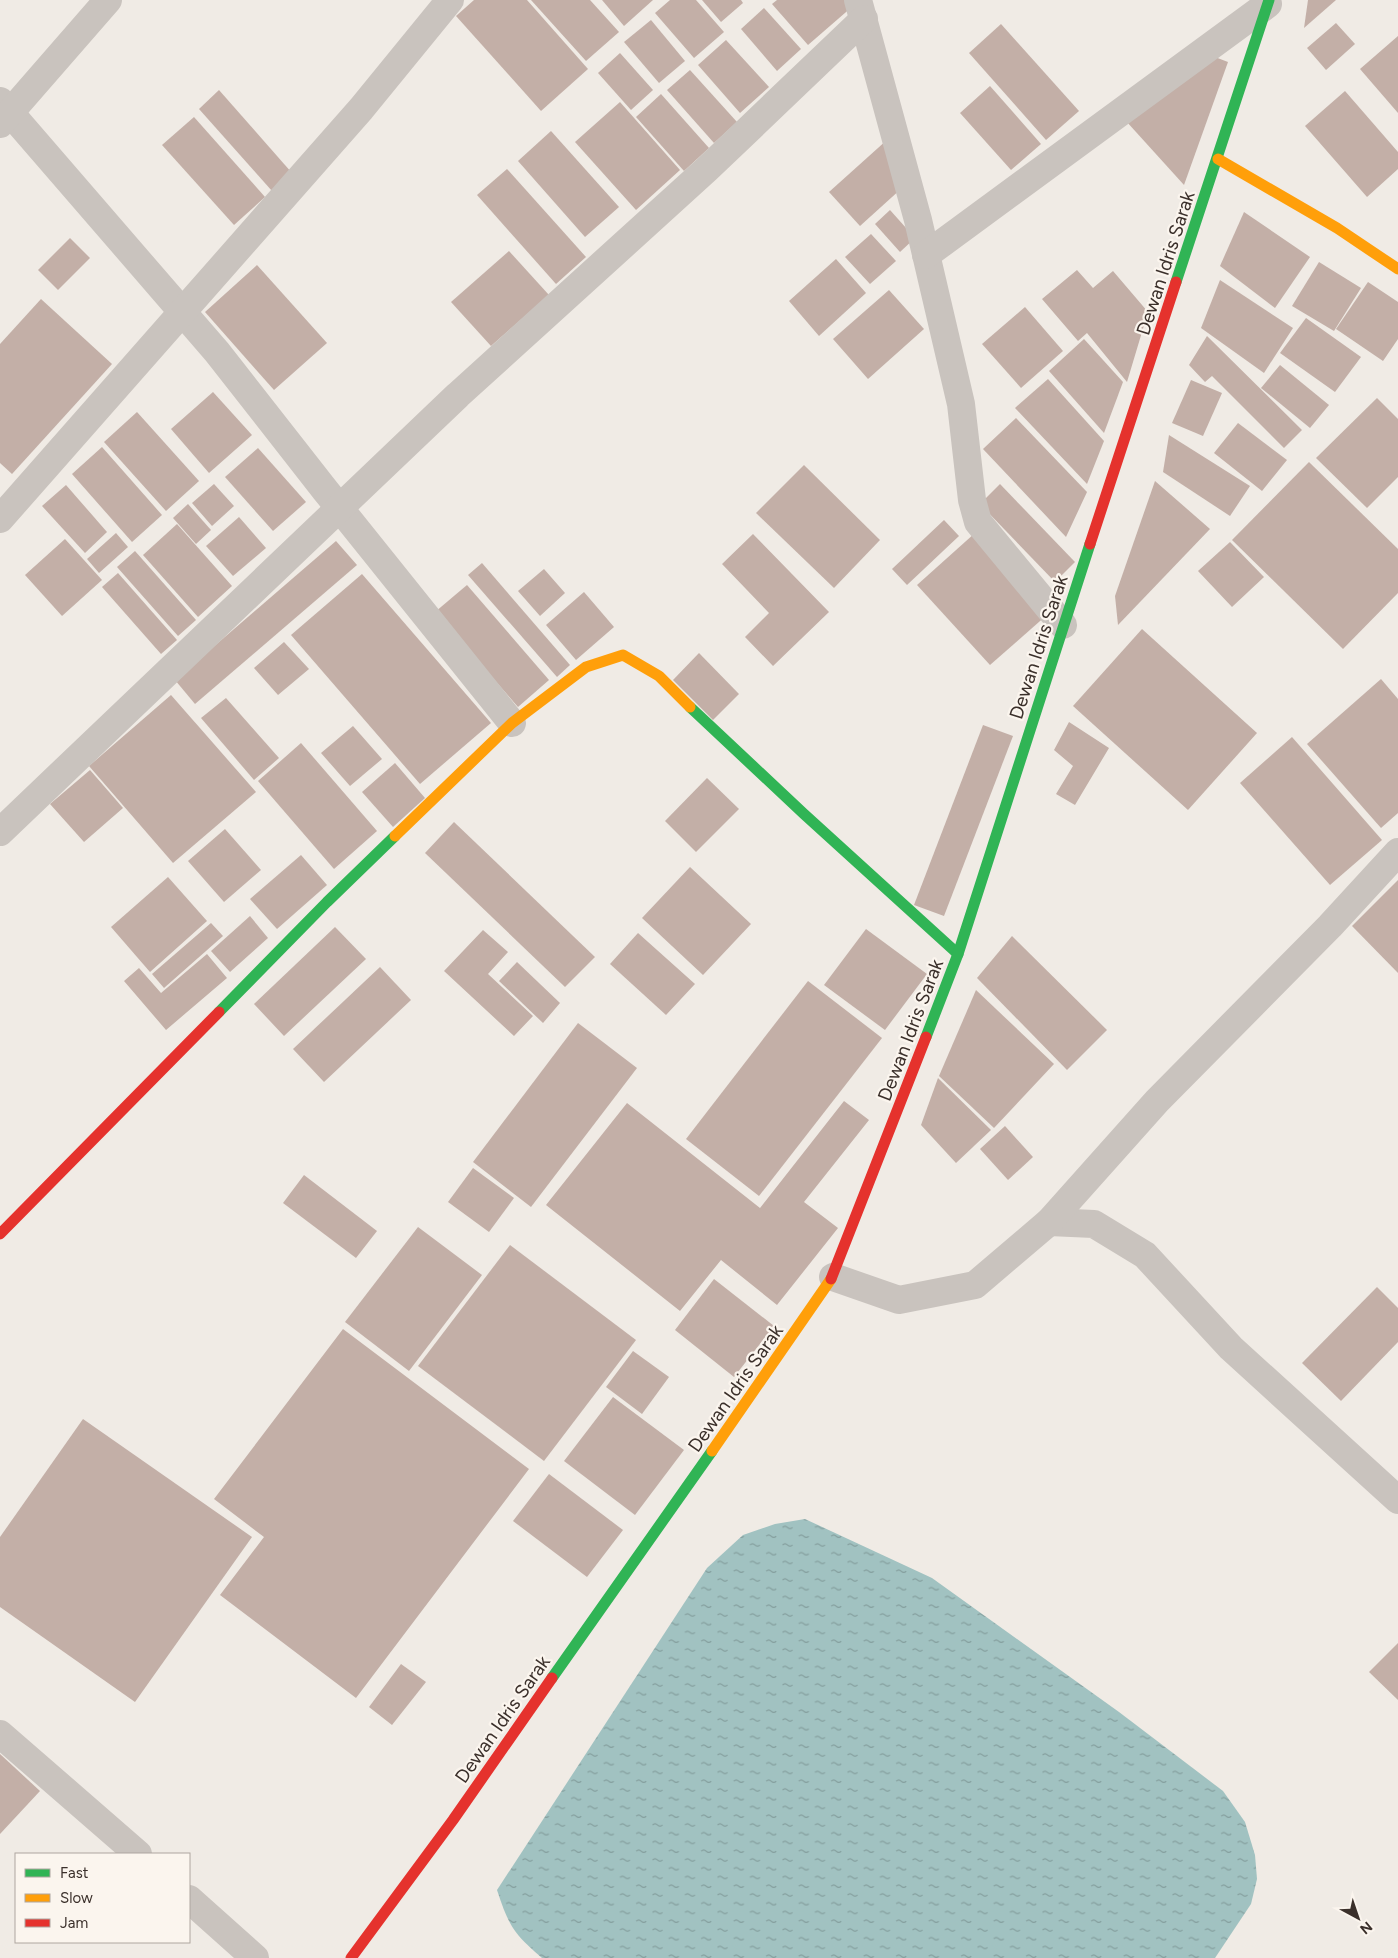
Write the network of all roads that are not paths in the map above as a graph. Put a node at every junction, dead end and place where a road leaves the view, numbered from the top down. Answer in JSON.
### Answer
{"nodes":[{"id":1,"x":108,"y":0,"type":"edge"},
{"id":2,"x":450,"y":0,"type":"edge"},
{"id":3,"x":1269,"y":2,"type":"edge"},
{"id":4,"x":861,"y":10,"type":"edge"},
{"id":5,"x":3,"y":112,"type":"edge"},
{"id":6,"x":1218,"y":159,"type":"junction"},
{"id":7,"x":926,"y":255,"type":"junction"},
{"id":8,"x":1398,"y":269,"type":"edge"},
{"id":9,"x":183,"y":312,"type":"junction"},
{"id":10,"x":339,"y":508,"type":"junction"},
{"id":11,"x":0,"y":519,"type":"edge"},
{"id":12,"x":1063,"y":625,"type":"junction"},
{"id":13,"x":512,"y":723,"type":"junction"},
{"id":14,"x":0,"y":832,"type":"edge"},
{"id":15,"x":1398,"y":852,"type":"edge"},
{"id":16,"x":958,"y":954,"type":"junction"},
{"id":17,"x":1049,"y":1222,"type":"junction"},
{"id":18,"x":0,"y":1234,"type":"edge"},
{"id":19,"x":834,"y":1277,"type":"junction"},
{"id":20,"x":1398,"y":1500,"type":"edge"},
{"id":21,"x":0,"y":1734,"type":"edge"},
{"id":22,"x":137,"y":1853,"type":"edge"},
{"id":23,"x":190,"y":1900,"type":"edge"},
{"id":24,"x":254,"y":1958,"type":"edge"},
{"id":25,"x":351,"y":1958,"type":"edge"}],
"edges":[{"from":1,"to":5,"type":"street"},
{"from":2,"to":9,"type":"street"},
{"from":3,"to":6,"type":"main road","name":"Dewan Idris Sarak"},
{"from":3,"to":7,"type":"street"},
{"from":4,"to":7,"type":"street"},
{"from":4,"to":10,"type":"street"},
{"from":5,"to":9,"type":"street"},
{"from":6,"to":8,"type":"main road"},
{"from":6,"to":12,"type":"main road","name":"Dewan Idris Sarak"},
{"from":7,"to":12,"type":"street"},
{"from":9,"to":10,"type":"street"},
{"from":9,"to":11,"type":"street"},
{"from":10,"to":13,"type":"street"},
{"from":10,"to":14,"type":"street"},
{"from":12,"to":16,"type":"main road","name":"Dewan Idris Sarak"},
{"from":13,"to":16,"type":"main road"},
{"from":13,"to":18,"type":"main road"},
{"from":15,"to":17,"type":"street"},
{"from":16,"to":19,"type":"main road","name":"Dewan Idris Sarak"},
{"from":17,"to":19,"type":"street"},
{"from":17,"to":20,"type":"street"},
{"from":19,"to":25,"type":"main road","name":"Dewan Idris Sarak"},
{"from":21,"to":22,"type":"street"},
{"from":23,"to":24,"type":"street"}]}
